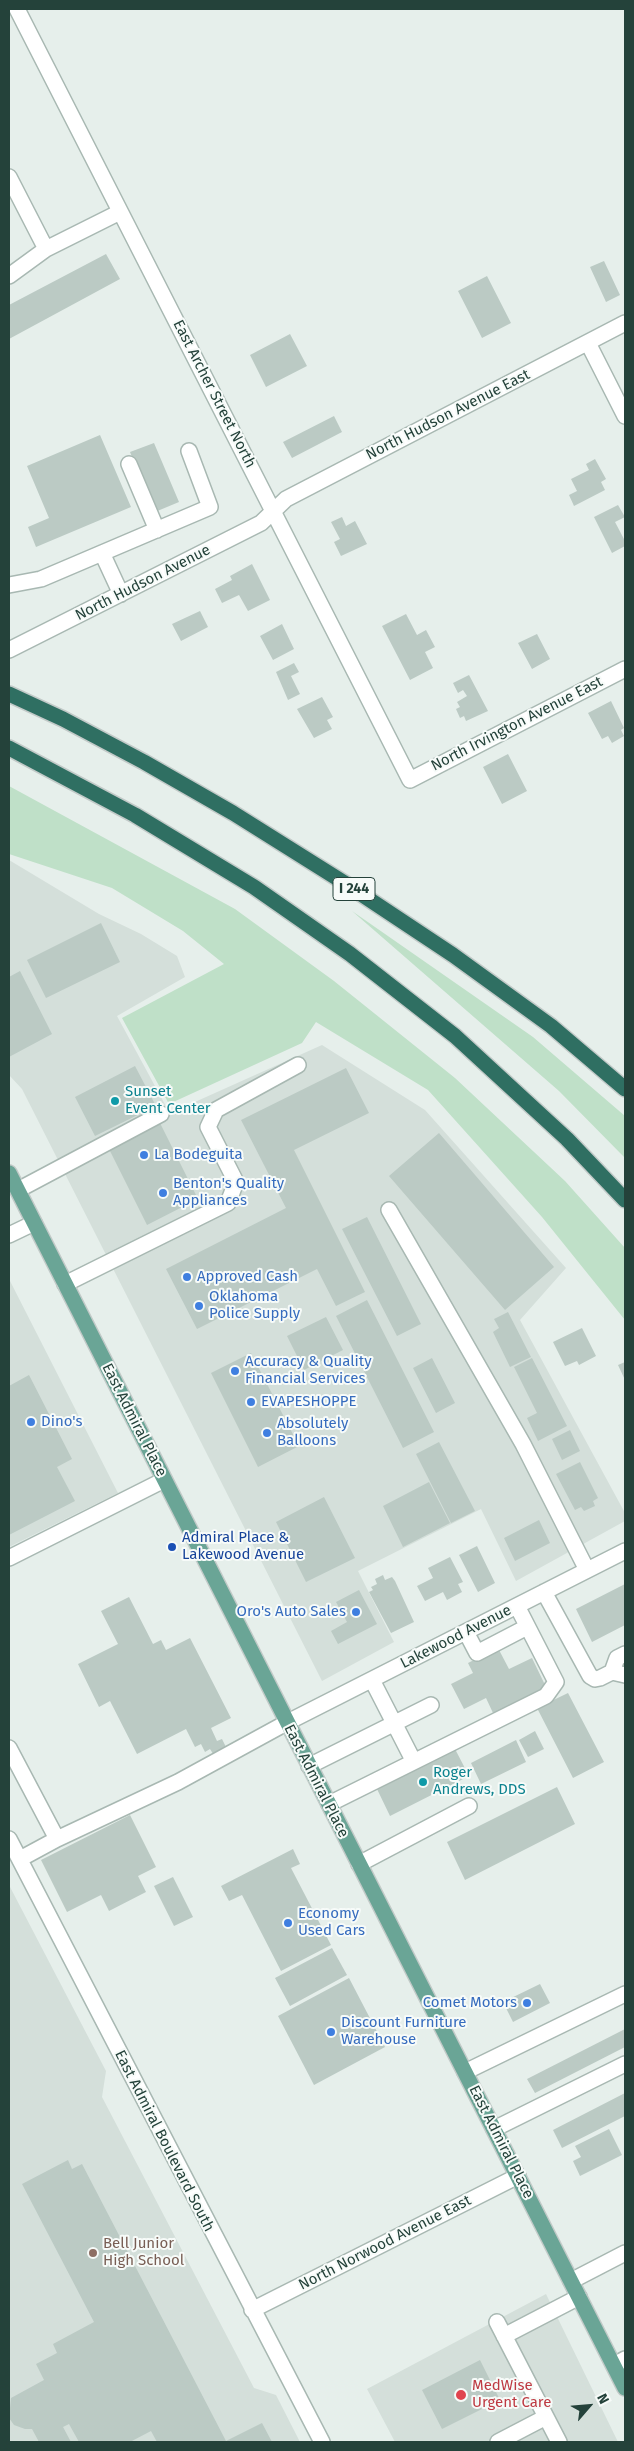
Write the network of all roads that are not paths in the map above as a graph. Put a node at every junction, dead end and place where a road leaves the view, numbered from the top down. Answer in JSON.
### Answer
{"nodes":[{"id":1,"x":17,"y":9,"type":"edge"},
{"id":2,"x":9,"y":177,"type":"edge"},
{"id":3,"x":120,"y":212,"type":"junction"},
{"id":4,"x":46,"y":249,"type":"junction"},
{"id":5,"x":9,"y":276,"type":"edge"},
{"id":6,"x":625,"y":324,"type":"edge"},
{"id":7,"x":588,"y":343,"type":"junction"},
{"id":8,"x":625,"y":416,"type":"edge"},
{"id":9,"x":189,"y":451,"type":"dead end"},
{"id":10,"x":130,"y":464,"type":"dead end"},
{"id":11,"x":274,"y":511,"type":"junction"},
{"id":12,"x":157,"y":530,"type":"junction"},
{"id":13,"x":102,"y":553,"type":"junction"},
{"id":14,"x":9,"y":585,"type":"edge"},
{"id":15,"x":121,"y":594,"type":"junction"},
{"id":16,"x":9,"y":650,"type":"edge"},
{"id":17,"x":625,"y":669,"type":"edge"},
{"id":18,"x":9,"y":694,"type":"edge"},
{"id":19,"x":9,"y":748,"type":"edge"},
{"id":20,"x":410,"y":780,"type":"joint"},
{"id":21,"x":298,"y":1065,"type":"dead end"},
{"id":22,"x":625,"y":1089,"type":"edge"},
{"id":23,"x":162,"y":1114,"type":"dead end"},
{"id":24,"x":9,"y":1173,"type":"edge"},
{"id":25,"x":18,"y":1190,"type":"junction"},
{"id":26,"x":625,"y":1200,"type":"edge"},
{"id":27,"x":389,"y":1210,"type":"dead end"},
{"id":28,"x":34,"y":1222,"type":"junction"},
{"id":29,"x":9,"y":1235,"type":"edge"},
{"id":30,"x":65,"y":1284,"type":"junction"},
{"id":31,"x":164,"y":1480,"type":"junction"},
{"id":32,"x":625,"y":1551,"type":"edge"},
{"id":33,"x":9,"y":1558,"type":"edge"},
{"id":34,"x":587,"y":1570,"type":"junction"},
{"id":35,"x":544,"y":1592,"type":"junction"},
{"id":36,"x":517,"y":1606,"type":"junction"},
{"id":37,"x":527,"y":1627,"type":"junction"},
{"id":38,"x":466,"y":1632,"type":"junction"},
{"id":39,"x":625,"y":1654,"type":"edge"},
{"id":40,"x":619,"y":1673,"type":"edge"},
{"id":41,"x":372,"y":1680,"type":"junction"},
{"id":42,"x":431,"y":1705,"type":"dead end"},
{"id":43,"x":286,"y":1723,"type":"junction"},
{"id":44,"x":394,"y":1724,"type":"junction"},
{"id":45,"x":9,"y":1748,"type":"edge"},
{"id":46,"x":413,"y":1760,"type":"junction"},
{"id":47,"x":309,"y":1766,"type":"junction"},
{"id":48,"x":329,"y":1804,"type":"junction"},
{"id":49,"x":469,"y":1806,"type":"dead end"},
{"id":50,"x":9,"y":1839,"type":"edge"},
{"id":51,"x":57,"y":1839,"type":"junction"},
{"id":52,"x":20,"y":1859,"type":"junction"},
{"id":53,"x":359,"y":1864,"type":"junction"},
{"id":54,"x":625,"y":1994,"type":"edge"},
{"id":55,"x":625,"y":2064,"type":"edge"},
{"id":56,"x":465,"y":2072,"type":"junction"},
{"id":57,"x":494,"y":2129,"type":"junction"},
{"id":58,"x":518,"y":2176,"type":"junction"},
{"id":59,"x":625,"y":2253,"type":"edge"},
{"id":60,"x":571,"y":2281,"type":"junction"},
{"id":61,"x":579,"y":2297,"type":"junction"},
{"id":62,"x":252,"y":2310,"type":"junction"},
{"id":63,"x":619,"y":2362,"type":"edge"},
{"id":64,"x":625,"y":2388,"type":"edge"},
{"id":65,"x":546,"y":2417,"type":"junction"},
{"id":66,"x":322,"y":2442,"type":"edge"},
{"id":67,"x":498,"y":2442,"type":"edge"},
{"id":68,"x":559,"y":2442,"type":"edge"}],
"edges":[{"from":1,"to":3,"type":"street","name":"East Archer Street North"},
{"from":2,"to":4,"type":"street"},
{"from":3,"to":4,"type":"street"},
{"from":3,"to":11,"type":"street","name":"East Archer Street North"},
{"from":4,"to":5,"type":"street"},
{"from":6,"to":7,"type":"street","name":"North Hudson Avenue East"},
{"from":7,"to":8,"type":"street"},
{"from":7,"to":11,"type":"street","name":"North Hudson Avenue East"},
{"from":9,"to":12,"type":"street"},
{"from":10,"to":12,"type":"street"},
{"from":11,"to":15,"type":"street","name":"North Hudson Avenue"},
{"from":11,"to":20,"type":"street","name":"East Archer Street North"},
{"from":12,"to":13,"type":"street"},
{"from":13,"to":14,"type":"street"},
{"from":13,"to":15,"type":"street"},
{"from":15,"to":16,"type":"street","name":"North Hudson Avenue"},
{"from":17,"to":20,"type":"street","name":"North Irvington Avenue East"},
{"from":18,"to":22,"type":"highway","number":"I 244"},
{"from":19,"to":26,"type":"highway"},
{"from":21,"to":30,"type":"street"},
{"from":23,"to":25,"type":"street"},
{"from":24,"to":25,"type":"main road","name":"East Admiral Place"},
{"from":25,"to":28,"type":"main road","name":"East Admiral Place"},
{"from":27,"to":34,"type":"street"},
{"from":28,"to":29,"type":"street"},
{"from":28,"to":30,"type":"main road","name":"East Admiral Place"},
{"from":30,"to":31,"type":"main road","name":"East Admiral Place"},
{"from":31,"to":33,"type":"street"},
{"from":31,"to":43,"type":"main road","name":"East Admiral Place"},
{"from":32,"to":34,"type":"street","name":"Lakewood Avenue"},
{"from":34,"to":35,"type":"street","name":"Lakewood Avenue"},
{"from":35,"to":36,"type":"street","name":"Lakewood Avenue"},
{"from":35,"to":40,"type":"street"},
{"from":36,"to":37,"type":"street"},
{"from":36,"to":38,"type":"street","name":"Lakewood Avenue"},
{"from":37,"to":38,"type":"street"},
{"from":37,"to":46,"type":"street"},
{"from":38,"to":41,"type":"street","name":"Lakewood Avenue"},
{"from":39,"to":40,"type":"street"},
{"from":41,"to":43,"type":"street","name":"Lakewood Avenue"},
{"from":41,"to":44,"type":"street"},
{"from":42,"to":44,"type":"street"},
{"from":43,"to":47,"type":"main road","name":"East Admiral Place"},
{"from":43,"to":51,"type":"street","name":"Lakewood Avenue"},
{"from":44,"to":46,"type":"street"},
{"from":44,"to":47,"type":"street"},
{"from":45,"to":51,"type":"street"},
{"from":46,"to":48,"type":"street"},
{"from":47,"to":48,"type":"main road","name":"East Admiral Place"},
{"from":48,"to":53,"type":"main road","name":"East Admiral Place"},
{"from":49,"to":53,"type":"street"},
{"from":50,"to":52,"type":"street","name":"East Admiral Boulevard South"},
{"from":51,"to":52,"type":"street","name":"Lakewood Avenue"},
{"from":52,"to":62,"type":"street","name":"East Admiral Boulevard South"},
{"from":53,"to":56,"type":"main road","name":"East Admiral Place"},
{"from":54,"to":56,"type":"street"},
{"from":55,"to":57,"type":"street"},
{"from":56,"to":57,"type":"main road","name":"East Admiral Place"},
{"from":57,"to":58,"type":"main road","name":"East Admiral Place"},
{"from":58,"to":60,"type":"main road","name":"East Admiral Place"},
{"from":58,"to":62,"type":"street","name":"North Norwood Avenue East"},
{"from":59,"to":60,"type":"street"},
{"from":60,"to":61,"type":"main road","name":"East Admiral Place"},
{"from":61,"to":63,"type":"main road","name":"East Admiral Place"},
{"from":61,"to":65,"type":"street"},
{"from":62,"to":66,"type":"street","name":"East Admiral Boulevard South"},
{"from":63,"to":64,"type":"main road","name":"East Admiral Place"},
{"from":65,"to":67,"type":"street"},
{"from":65,"to":68,"type":"street"}]}
